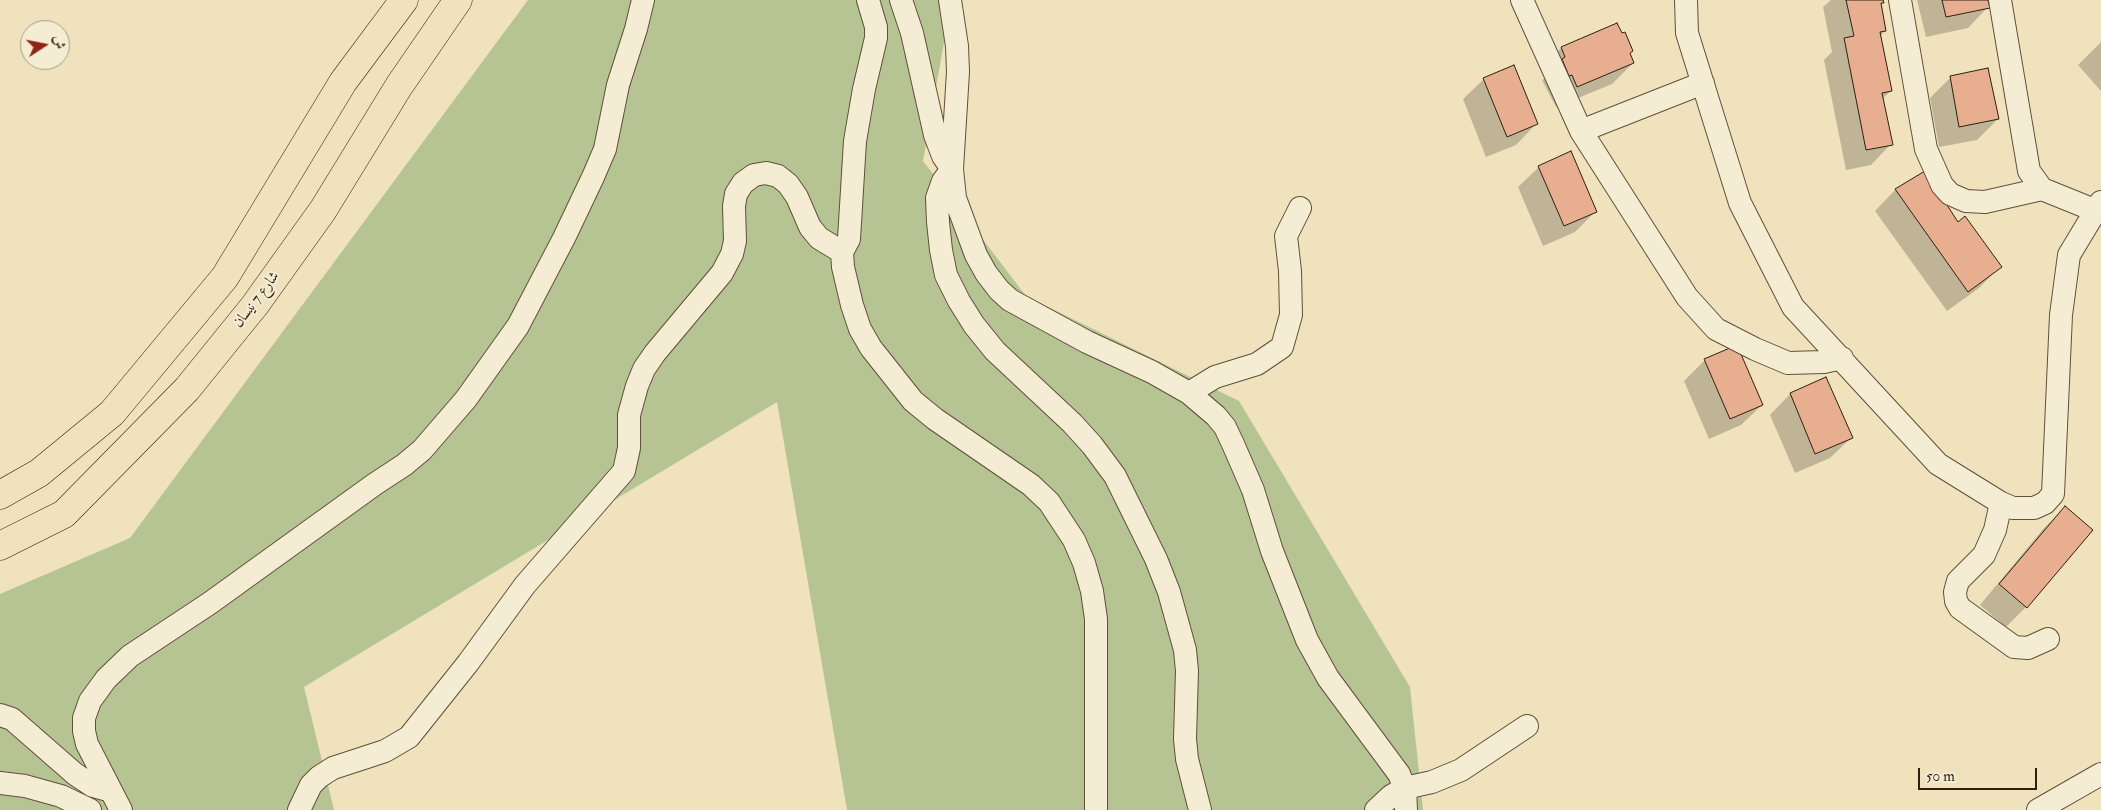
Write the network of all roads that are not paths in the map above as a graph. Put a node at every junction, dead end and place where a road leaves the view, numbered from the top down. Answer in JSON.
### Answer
{"nodes":[{"id":1,"x":404,"y":0,"type":"edge"},
{"id":2,"x":458,"y":0,"type":"edge"},
{"id":3,"x":643,"y":0,"type":"edge"},
{"id":4,"x":868,"y":0,"type":"edge"},
{"id":5,"x":901,"y":0,"type":"edge"},
{"id":6,"x":950,"y":0,"type":"edge"},
{"id":7,"x":1522,"y":0,"type":"edge"},
{"id":8,"x":1686,"y":0,"type":"edge"},
{"id":9,"x":1900,"y":0,"type":"edge"},
{"id":10,"x":2000,"y":0,"type":"edge"},
{"id":11,"x":1703,"y":83,"type":"junction"},
{"id":12,"x":1581,"y":131,"type":"junction"},
{"id":13,"x":952,"y":169,"type":"junction"},
{"id":14,"x":2042,"y":189,"type":"junction"},
{"id":15,"x":2098,"y":206,"type":"edge"},
{"id":16,"x":1300,"y":208,"type":"dead end"},
{"id":17,"x":842,"y":252,"type":"junction"},
{"id":18,"x":1842,"y":358,"type":"junction"},
{"id":19,"x":1189,"y":394,"type":"junction"},
{"id":20,"x":0,"y":495,"type":"edge"},
{"id":21,"x":2001,"y":503,"type":"junction"},
{"id":22,"x":0,"y":546,"type":"edge"},
{"id":23,"x":2048,"y":639,"type":"dead end"},
{"id":24,"x":0,"y":715,"type":"edge"},
{"id":25,"x":1527,"y":726,"type":"dead end"},
{"id":26,"x":2101,"y":774,"type":"edge"},
{"id":27,"x":0,"y":784,"type":"edge"},
{"id":28,"x":1405,"y":788,"type":"junction"},
{"id":29,"x":116,"y":801,"type":"edge"},
{"id":30,"x":90,"y":810,"type":"edge"},
{"id":31,"x":300,"y":810,"type":"edge"},
{"id":32,"x":1096,"y":810,"type":"edge"},
{"id":33,"x":1200,"y":810,"type":"edge"},
{"id":34,"x":1376,"y":810,"type":"edge"},
{"id":35,"x":1406,"y":810,"type":"edge"},
{"id":36,"x":2038,"y":810,"type":"edge"}],
"edges":[{"from":1,"to":20,"type":"main road"},
{"from":2,"to":22,"type":"main road","name":"شارع 7 نيسان"},
{"from":3,"to":29,"type":"street"},
{"from":4,"to":17,"type":"street"},
{"from":5,"to":13,"type":"street"},
{"from":6,"to":13,"type":"street"},
{"from":7,"to":12,"type":"street"},
{"from":8,"to":11,"type":"street"},
{"from":9,"to":14,"type":"street"},
{"from":10,"to":14,"type":"street"},
{"from":11,"to":12,"type":"street"},
{"from":11,"to":18,"type":"street"},
{"from":12,"to":18,"type":"street"},
{"from":13,"to":19,"type":"street"},
{"from":13,"to":33,"type":"street"},
{"from":14,"to":15,"type":"street"},
{"from":15,"to":21,"type":"street"},
{"from":16,"to":19,"type":"street"},
{"from":17,"to":31,"type":"street"},
{"from":17,"to":32,"type":"street"},
{"from":18,"to":21,"type":"street"},
{"from":19,"to":28,"type":"street"},
{"from":21,"to":23,"type":"street"},
{"from":24,"to":29,"type":"street"},
{"from":25,"to":28,"type":"street"},
{"from":26,"to":36,"type":"street"},
{"from":27,"to":30,"type":"street"},
{"from":28,"to":34,"type":"street"},
{"from":28,"to":35,"type":"street"}]}
